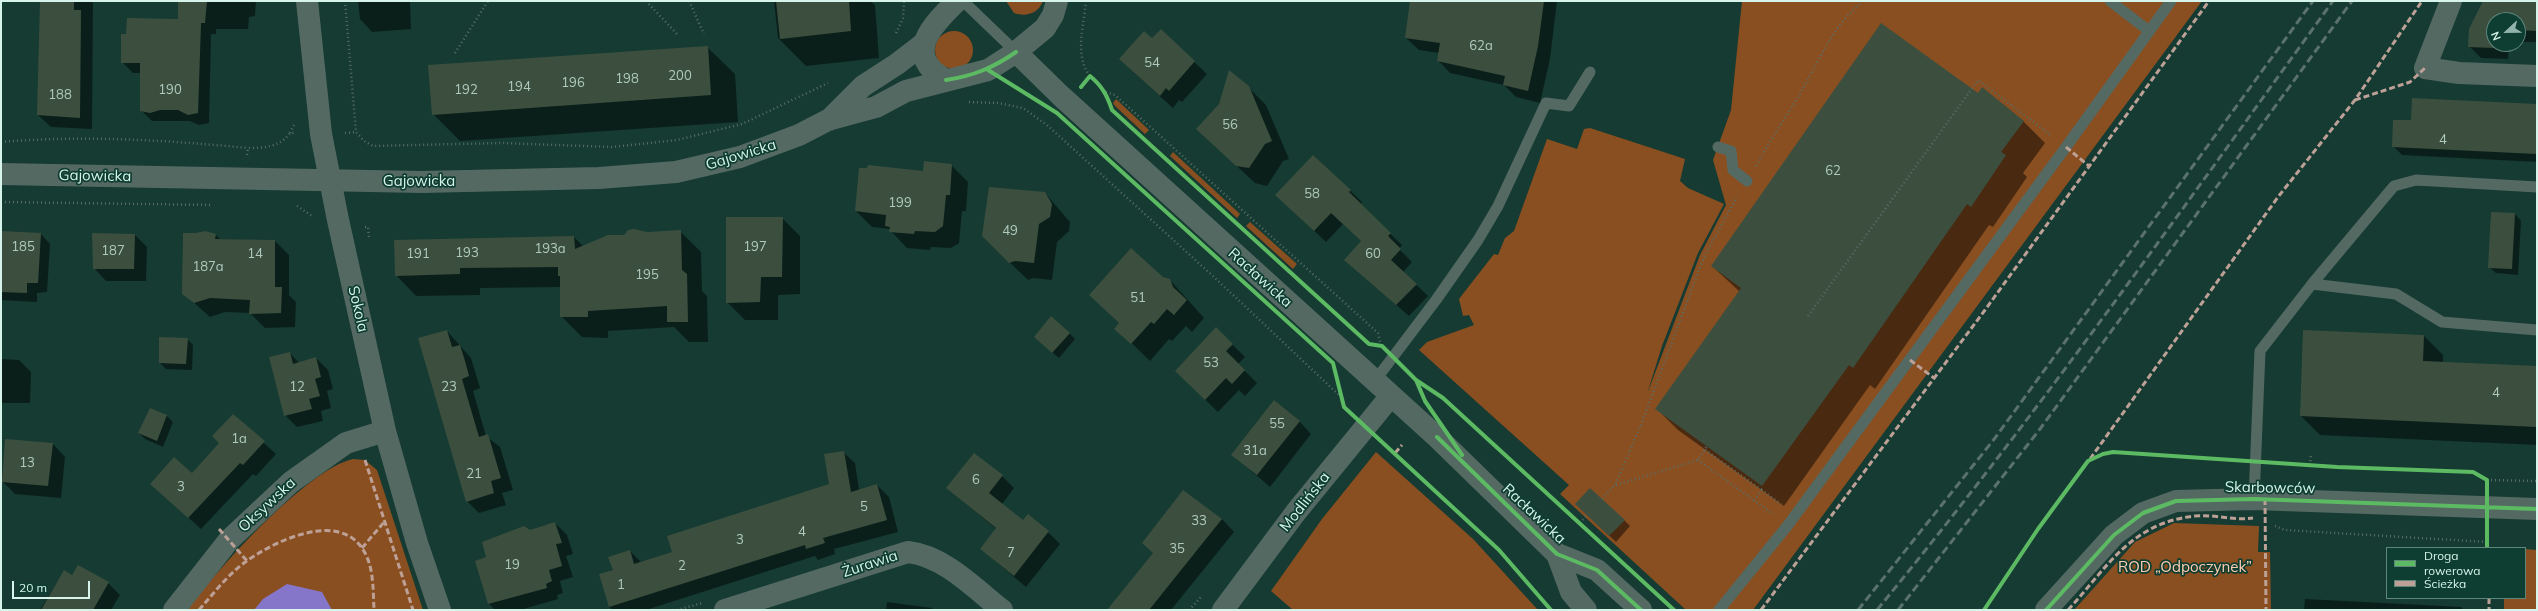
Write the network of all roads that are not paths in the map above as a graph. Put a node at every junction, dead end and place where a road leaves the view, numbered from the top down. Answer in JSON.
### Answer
{"nodes":[{"id":1,"x":308,"y":1,"type":"edge"},
{"id":2,"x":957,"y":1,"type":"edge"},
{"id":3,"x":963,"y":1,"type":"edge"},
{"id":4,"x":1057,"y":1,"type":"edge"},
{"id":5,"x":2110,"y":1,"type":"edge"},
{"id":6,"x":2171,"y":1,"type":"edge"},
{"id":7,"x":2451,"y":1,"type":"edge"},
{"id":8,"x":2149,"y":31,"type":"junction"},
{"id":9,"x":922,"y":44,"type":"junction"},
{"id":10,"x":1016,"y":52,"type":"junction"},
{"id":11,"x":1590,"y":72,"type":"dead end"},
{"id":12,"x":2537,"y":76,"type":"edge"},
{"id":13,"x":946,"y":80,"type":"junction"},
{"id":14,"x":828,"y":120,"type":"junction"},
{"id":15,"x":1718,"y":147,"type":"dead end"},
{"id":16,"x":1,"y":174,"type":"edge"},
{"id":17,"x":329,"y":180,"type":"junction"},
{"id":18,"x":1747,"y":182,"type":"dead end"},
{"id":19,"x":2537,"y":187,"type":"edge"},
{"id":20,"x":2312,"y":284,"type":"junction"},
{"id":21,"x":2537,"y":330,"type":"edge"},
{"id":22,"x":1374,"y":382,"type":"junction"},
{"id":23,"x":1390,"y":397,"type":"junction"},
{"id":24,"x":385,"y":431,"type":"junction"},
{"id":25,"x":2254,"y":499,"type":"junction"},
{"id":26,"x":2537,"y":509,"type":"edge"},
{"id":27,"x":1557,"y":554,"type":"junction"},
{"id":28,"x":174,"y":610,"type":"edge"},
{"id":29,"x":440,"y":610,"type":"edge"},
{"id":30,"x":725,"y":610,"type":"edge"},
{"id":31,"x":1002,"y":610,"type":"edge"},
{"id":32,"x":1223,"y":610,"type":"edge"},
{"id":33,"x":1586,"y":610,"type":"edge"},
{"id":34,"x":1641,"y":610,"type":"edge"},
{"id":35,"x":1719,"y":610,"type":"edge"},
{"id":36,"x":2046,"y":610,"type":"edge"}],
"edges":[{"from":1,"to":17,"type":"street","name":"Sokola"},
{"from":2,"to":9,"type":"street","name":"Gajowicka"},
{"from":3,"to":10,"type":"lane","name":"Racławicka"},
{"from":4,"to":10,"type":"street","name":"Gajowicka"},
{"from":5,"to":8,"type":"lane"},
{"from":6,"to":8,"type":"lane"},
{"from":7,"to":12,"type":"street"},
{"from":8,"to":35,"type":"lane"},
{"from":9,"to":13,"type":"street"},
{"from":9,"to":14,"type":"street","name":"Gajowicka"},
{"from":10,"to":13,"type":"street","name":"Gajowicka"},
{"from":10,"to":22,"type":"street","name":"Racławicka"},
{"from":11,"to":22,"type":"lane"},
{"from":13,"to":14,"type":"street","name":"Gajowicka"},
{"from":14,"to":17,"type":"street","name":"Gajowicka"},
{"from":15,"to":18,"type":"lane"},
{"from":16,"to":17,"type":"street","name":"Gajowicka"},
{"from":17,"to":24,"type":"street","name":"Sokola"},
{"from":19,"to":20,"type":"lane"},
{"from":20,"to":21,"type":"lane"},
{"from":20,"to":25,"type":"lane"},
{"from":22,"to":23,"type":"street","name":"Racławicka"},
{"from":23,"to":27,"type":"street","name":"Racławicka"},
{"from":23,"to":32,"type":"street","name":"Modlińska"},
{"from":24,"to":28,"type":"street","name":"Oksywska"},
{"from":24,"to":29,"type":"street","name":"Sokola"},
{"from":25,"to":26,"type":"street","name":"Skarbowców"},
{"from":25,"to":36,"type":"street","name":"Skarbowców"},
{"from":27,"to":33,"type":"street","name":"Racławicka"},
{"from":27,"to":34,"type":"street","name":"Racławicka"},
{"from":30,"to":31,"type":"street","name":"Żurawia"}]}
